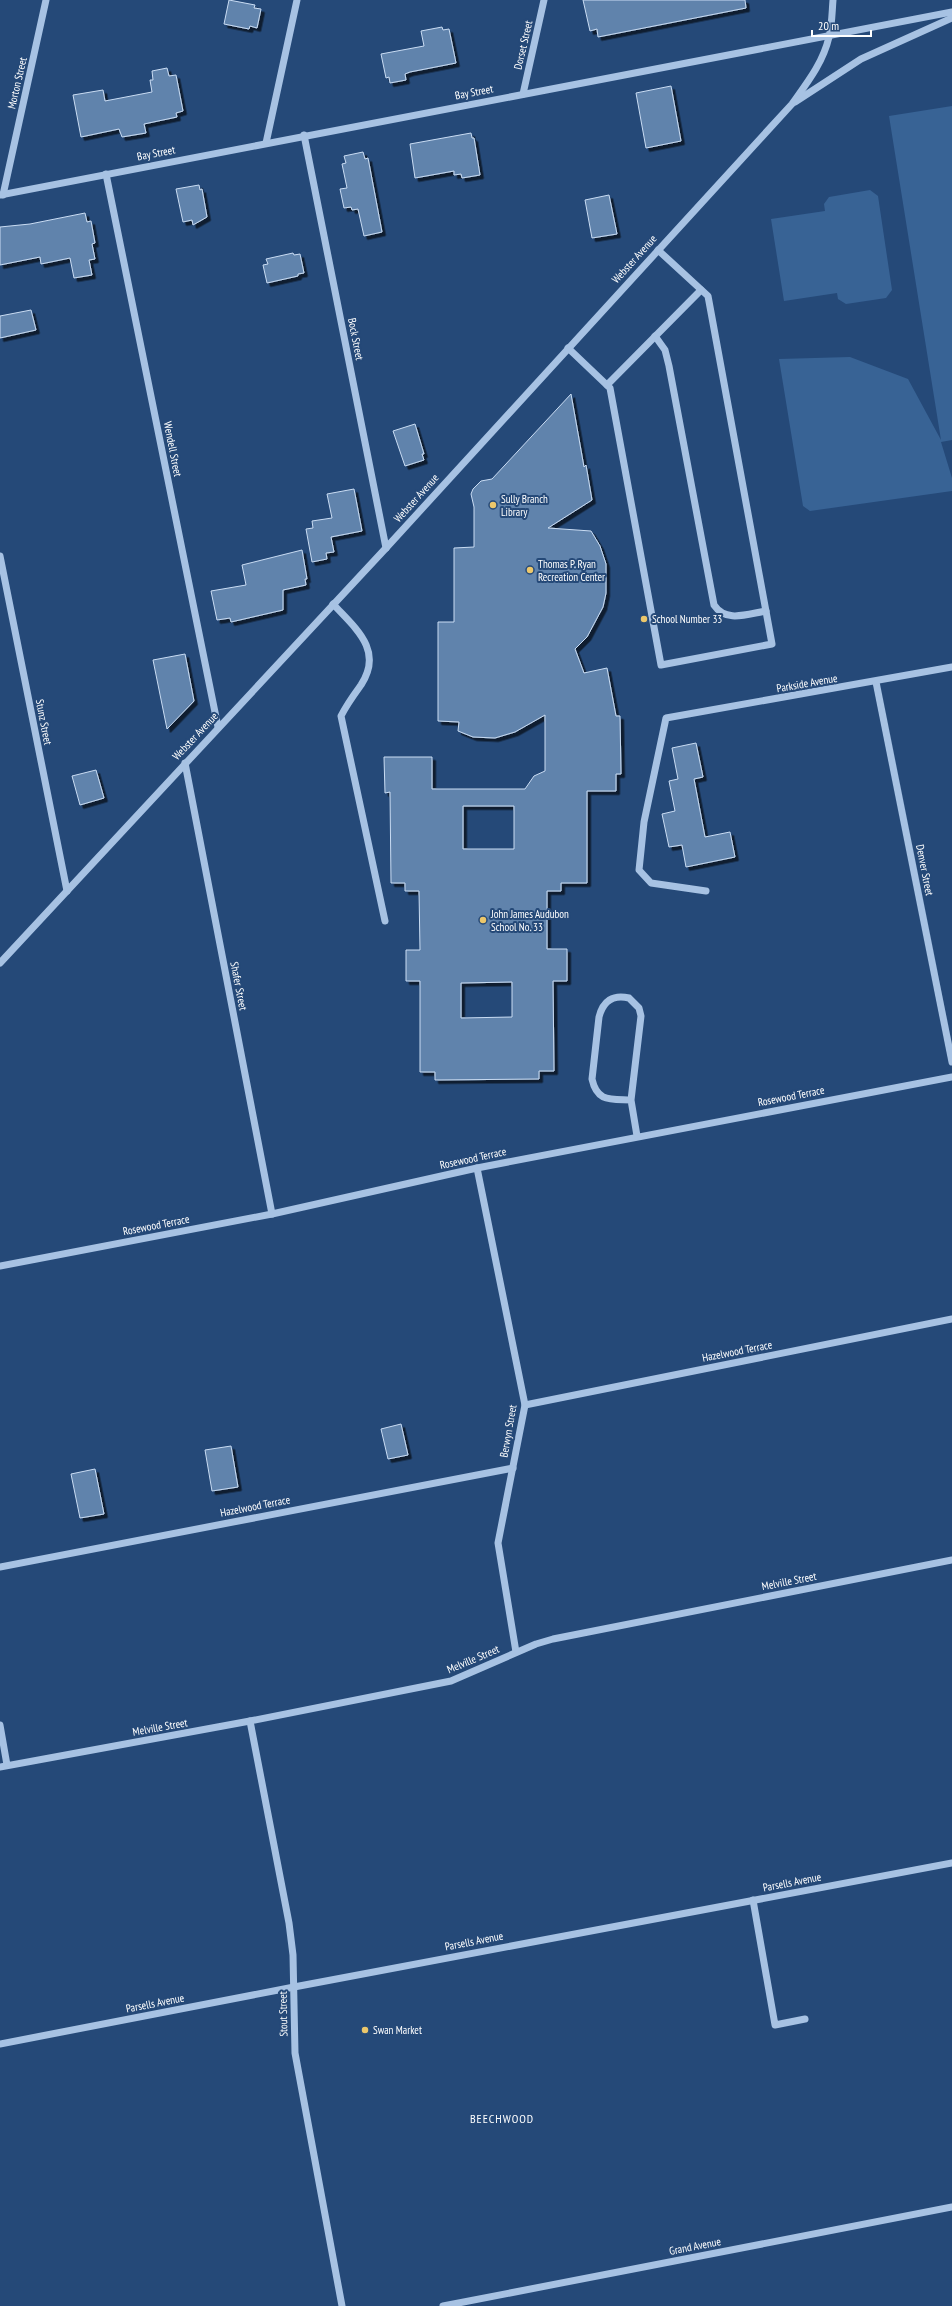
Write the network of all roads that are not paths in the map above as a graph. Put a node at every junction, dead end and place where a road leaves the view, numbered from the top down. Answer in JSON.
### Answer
{"nodes":[{"id":1,"x":46,"y":0,"type":"edge"},
{"id":2,"x":297,"y":0,"type":"edge"},
{"id":3,"x":544,"y":0,"type":"edge"},
{"id":4,"x":834,"y":0,"type":"edge"},
{"id":5,"x":952,"y":12,"type":"edge"},
{"id":6,"x":952,"y":18,"type":"edge"},
{"id":7,"x":830,"y":36,"type":"junction"},
{"id":8,"x":523,"y":94,"type":"junction"},
{"id":9,"x":792,"y":104,"type":"junction"},
{"id":10,"x":304,"y":135,"type":"junction"},
{"id":11,"x":266,"y":143,"type":"junction"},
{"id":12,"x":106,"y":174,"type":"junction"},
{"id":13,"x":2,"y":195,"type":"edge"},
{"id":14,"x":658,"y":250,"type":"junction"},
{"id":15,"x":701,"y":290,"type":"junction"},
{"id":16,"x":656,"y":336,"type":"junction"},
{"id":17,"x":568,"y":348,"type":"junction"},
{"id":18,"x":607,"y":385,"type":"junction"},
{"id":19,"x":386,"y":548,"type":"junction"},
{"id":20,"x":0,"y":556,"type":"edge"},
{"id":21,"x":333,"y":604,"type":"junction"},
{"id":22,"x":766,"y":611,"type":"junction"},
{"id":23,"x":952,"y":667,"type":"edge"},
{"id":24,"x":876,"y":682,"type":"junction"},
{"id":25,"x":218,"y":727,"type":"junction"},
{"id":26,"x":185,"y":763,"type":"junction"},
{"id":27,"x":67,"y":891,"type":"junction"},
{"id":28,"x":706,"y":891,"type":"dead end"},
{"id":29,"x":385,"y":921,"type":"dead end"},
{"id":30,"x":0,"y":963,"type":"edge"},
{"id":31,"x":952,"y":1062,"type":"edge"},
{"id":32,"x":952,"y":1077,"type":"edge"},
{"id":33,"x":631,"y":1100,"type":"junction"},
{"id":34,"x":636,"y":1136,"type":"junction"},
{"id":35,"x":477,"y":1168,"type":"junction"},
{"id":36,"x":272,"y":1214,"type":"junction"},
{"id":37,"x":0,"y":1266,"type":"edge"},
{"id":38,"x":952,"y":1319,"type":"edge"},
{"id":39,"x":525,"y":1405,"type":"junction"},
{"id":40,"x":513,"y":1468,"type":"junction"},
{"id":41,"x":952,"y":1560,"type":"edge"},
{"id":42,"x":0,"y":1567,"type":"edge"},
{"id":43,"x":516,"y":1652,"type":"junction"},
{"id":44,"x":250,"y":1721,"type":"junction"},
{"id":45,"x":0,"y":1725,"type":"edge"},
{"id":46,"x":4,"y":1766,"type":"edge"},
{"id":47,"x":952,"y":1863,"type":"edge"},
{"id":48,"x":753,"y":1900,"type":"junction"},
{"id":49,"x":294,"y":1986,"type":"junction"},
{"id":50,"x":805,"y":2019,"type":"dead end"},
{"id":51,"x":0,"y":2044,"type":"edge"},
{"id":52,"x":952,"y":2207,"type":"edge"},
{"id":53,"x":342,"y":2306,"type":"edge"},
{"id":54,"x":443,"y":2306,"type":"edge"}],
"edges":[{"from":1,"to":13,"type":"street","name":"Morton Street"},
{"from":2,"to":11,"type":"street"},
{"from":3,"to":8,"type":"street","name":"Dorset Street"},
{"from":4,"to":7,"type":"street","name":"Webster Avenue"},
{"from":5,"to":7,"type":"street","name":"Bay Street"},
{"from":6,"to":9,"type":"street"},
{"from":7,"to":8,"type":"street","name":"Bay Street"},
{"from":7,"to":9,"type":"street","name":"Webster Avenue"},
{"from":8,"to":10,"type":"street","name":"Bay Street"},
{"from":9,"to":14,"type":"street","name":"Webster Avenue"},
{"from":10,"to":11,"type":"street","name":"Bay Street"},
{"from":10,"to":19,"type":"street","name":"Bock Street"},
{"from":11,"to":12,"type":"street","name":"Bay Street"},
{"from":12,"to":13,"type":"street","name":"Bay Street"},
{"from":12,"to":25,"type":"street","name":"Wendell Street"},
{"from":14,"to":15,"type":"street"},
{"from":14,"to":17,"type":"street","name":"Webster Avenue"},
{"from":15,"to":16,"type":"street"},
{"from":15,"to":22,"type":"street"},
{"from":16,"to":18,"type":"street"},
{"from":16,"to":22,"type":"street"},
{"from":17,"to":18,"type":"street"},
{"from":17,"to":19,"type":"street","name":"Webster Avenue"},
{"from":18,"to":22,"type":"street"},
{"from":19,"to":21,"type":"street","name":"Webster Avenue"},
{"from":20,"to":27,"type":"street","name":"Stunz Street"},
{"from":21,"to":25,"type":"street","name":"Webster Avenue"},
{"from":21,"to":29,"type":"street"},
{"from":23,"to":24,"type":"street","name":"Parkside Avenue"},
{"from":24,"to":28,"type":"street","name":"Parkside Avenue"},
{"from":24,"to":31,"type":"street","name":"Denver Street"},
{"from":25,"to":26,"type":"street","name":"Webster Avenue"},
{"from":26,"to":27,"type":"street","name":"Webster Avenue"},
{"from":26,"to":36,"type":"street","name":"Shafer Street"},
{"from":27,"to":30,"type":"street","name":"Webster Avenue"},
{"from":32,"to":34,"type":"street","name":"Rosewood Terrace"},
{"from":33,"to":33,"type":"street"},
{"from":33,"to":34,"type":"street"},
{"from":34,"to":35,"type":"street","name":"Rosewood Terrace"},
{"from":35,"to":36,"type":"street","name":"Rosewood Terrace"},
{"from":35,"to":39,"type":"street","name":"Berwyn Street"},
{"from":36,"to":37,"type":"street","name":"Rosewood Terrace"},
{"from":38,"to":39,"type":"street","name":"Hazelwood Terrace"},
{"from":39,"to":40,"type":"street","name":"Berwyn Street"},
{"from":40,"to":42,"type":"street","name":"Hazelwood Terrace"},
{"from":40,"to":43,"type":"street","name":"Berwyn Street"},
{"from":41,"to":43,"type":"street","name":"Melville Street"},
{"from":43,"to":44,"type":"street","name":"Melville Street"},
{"from":44,"to":46,"type":"street","name":"Melville Street"},
{"from":44,"to":49,"type":"street","name":"Stout Street"},
{"from":45,"to":46,"type":"street"},
{"from":47,"to":48,"type":"street","name":"Parsells Avenue"},
{"from":48,"to":49,"type":"street","name":"Parsells Avenue"},
{"from":48,"to":50,"type":"street"},
{"from":49,"to":51,"type":"street","name":"Parsells Avenue"},
{"from":49,"to":53,"type":"street","name":"Stout Street"},
{"from":52,"to":54,"type":"street","name":"Grand Avenue"}]}
